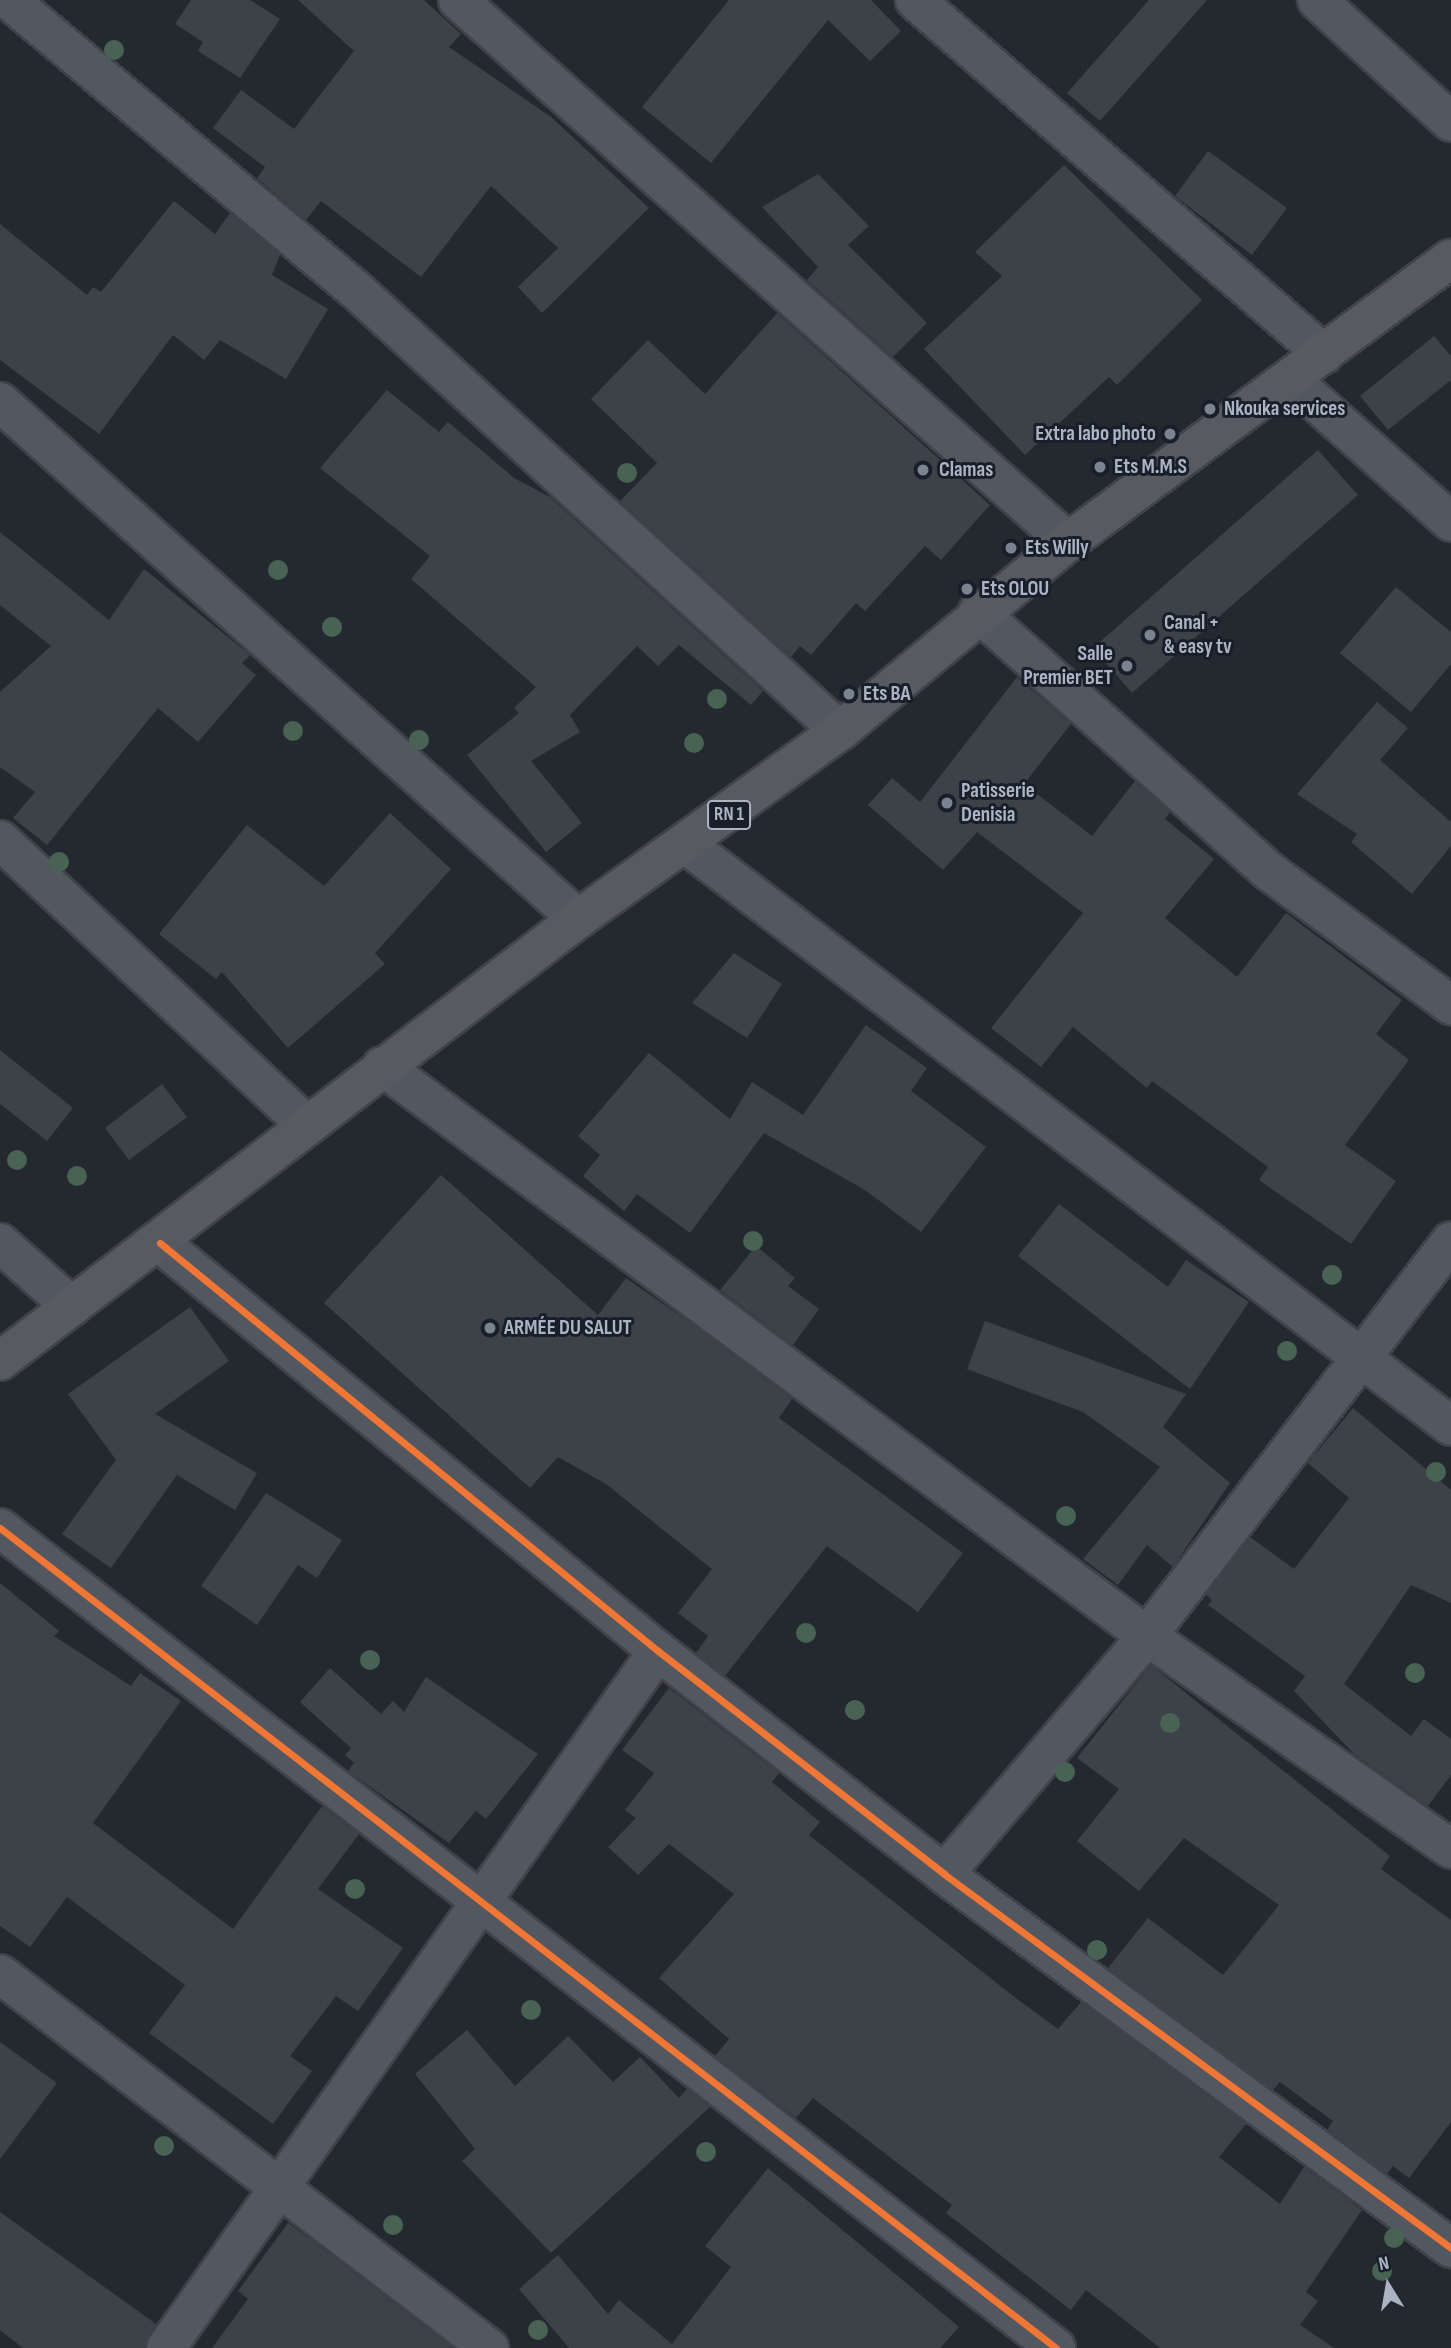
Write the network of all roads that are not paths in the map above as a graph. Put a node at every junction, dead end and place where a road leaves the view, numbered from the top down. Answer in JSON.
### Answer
{"nodes":[{"id":1,"x":9,"y":0,"type":"edge"},
{"id":2,"x":458,"y":0,"type":"edge"},
{"id":3,"x":915,"y":0,"type":"edge"},
{"id":4,"x":1317,"y":0,"type":"edge"},
{"id":5,"x":1451,"y":122,"type":"edge"},
{"id":6,"x":1451,"y":259,"type":"edge"},
{"id":7,"x":1324,"y":354,"type":"junction"},
{"id":8,"x":1290,"y":380,"type":"junction"},
{"id":9,"x":0,"y":402,"type":"edge"},
{"id":10,"x":1451,"y":522,"type":"edge"},
{"id":11,"x":1068,"y":542,"type":"junction"},
{"id":12,"x":978,"y":612,"type":"junction"},
{"id":13,"x":840,"y":732,"type":"junction"},
{"id":14,"x":0,"y":840,"type":"edge"},
{"id":15,"x":688,"y":846,"type":"junction"},
{"id":16,"x":578,"y":919,"type":"junction"},
{"id":17,"x":1451,"y":1005,"type":"edge"},
{"id":18,"x":382,"y":1066,"type":"junction"},
{"id":19,"x":305,"y":1123,"type":"junction"},
{"id":20,"x":1451,"y":1241,"type":"edge"},
{"id":21,"x":0,"y":1243,"type":"edge"},
{"id":22,"x":160,"y":1243,"type":"junction"},
{"id":23,"x":72,"y":1307,"type":"junction"},
{"id":24,"x":1356,"y":1356,"type":"junction"},
{"id":25,"x":0,"y":1361,"type":"edge"},
{"id":26,"x":1451,"y":1426,"type":"edge"},
{"id":27,"x":0,"y":1528,"type":"edge"},
{"id":28,"x":1147,"y":1636,"type":"junction"},
{"id":29,"x":658,"y":1651,"type":"junction"},
{"id":30,"x":1451,"y":1849,"type":"edge"},
{"id":31,"x":944,"y":1874,"type":"junction"},
{"id":32,"x":481,"y":1899,"type":"junction"},
{"id":33,"x":0,"y":1974,"type":"edge"},
{"id":34,"x":277,"y":2192,"type":"junction"},
{"id":35,"x":1451,"y":2248,"type":"edge"},
{"id":36,"x":166,"y":2348,"type":"edge"},
{"id":37,"x":489,"y":2348,"type":"edge"},
{"id":38,"x":1056,"y":2348,"type":"edge"}],
"edges":[{"from":1,"to":13,"type":"street"},
{"from":2,"to":11,"type":"street"},
{"from":3,"to":7,"type":"street"},
{"from":4,"to":5,"type":"street"},
{"from":6,"to":7,"type":"highway","number":"RN 1"},
{"from":7,"to":8,"type":"highway","number":"RN 1"},
{"from":8,"to":10,"type":"street"},
{"from":8,"to":11,"type":"highway","number":"RN 1"},
{"from":9,"to":16,"type":"street"},
{"from":11,"to":12,"type":"highway","number":"RN 1"},
{"from":12,"to":13,"type":"highway","number":"RN 1"},
{"from":12,"to":17,"type":"street"},
{"from":13,"to":15,"type":"highway","number":"RN 1"},
{"from":14,"to":19,"type":"street"},
{"from":15,"to":16,"type":"highway","number":"RN 1"},
{"from":15,"to":24,"type":"street"},
{"from":16,"to":18,"type":"highway","number":"RN 1"},
{"from":18,"to":19,"type":"highway","number":"RN 1"},
{"from":18,"to":28,"type":"street"},
{"from":19,"to":22,"type":"highway","number":"RN 1"},
{"from":20,"to":24,"type":"street"},
{"from":21,"to":23,"type":"street"},
{"from":22,"to":23,"type":"highway","number":"RN 1"},
{"from":22,"to":29,"type":"street"},
{"from":23,"to":25,"type":"highway","number":"RN 1"},
{"from":24,"to":26,"type":"street"},
{"from":24,"to":28,"type":"street"},
{"from":27,"to":32,"type":"street"},
{"from":28,"to":30,"type":"street"},
{"from":28,"to":31,"type":"street"},
{"from":29,"to":31,"type":"street"},
{"from":29,"to":32,"type":"street"},
{"from":31,"to":35,"type":"street"},
{"from":32,"to":34,"type":"street"},
{"from":32,"to":38,"type":"street"},
{"from":33,"to":34,"type":"street"},
{"from":34,"to":36,"type":"street"},
{"from":34,"to":37,"type":"street"}]}
